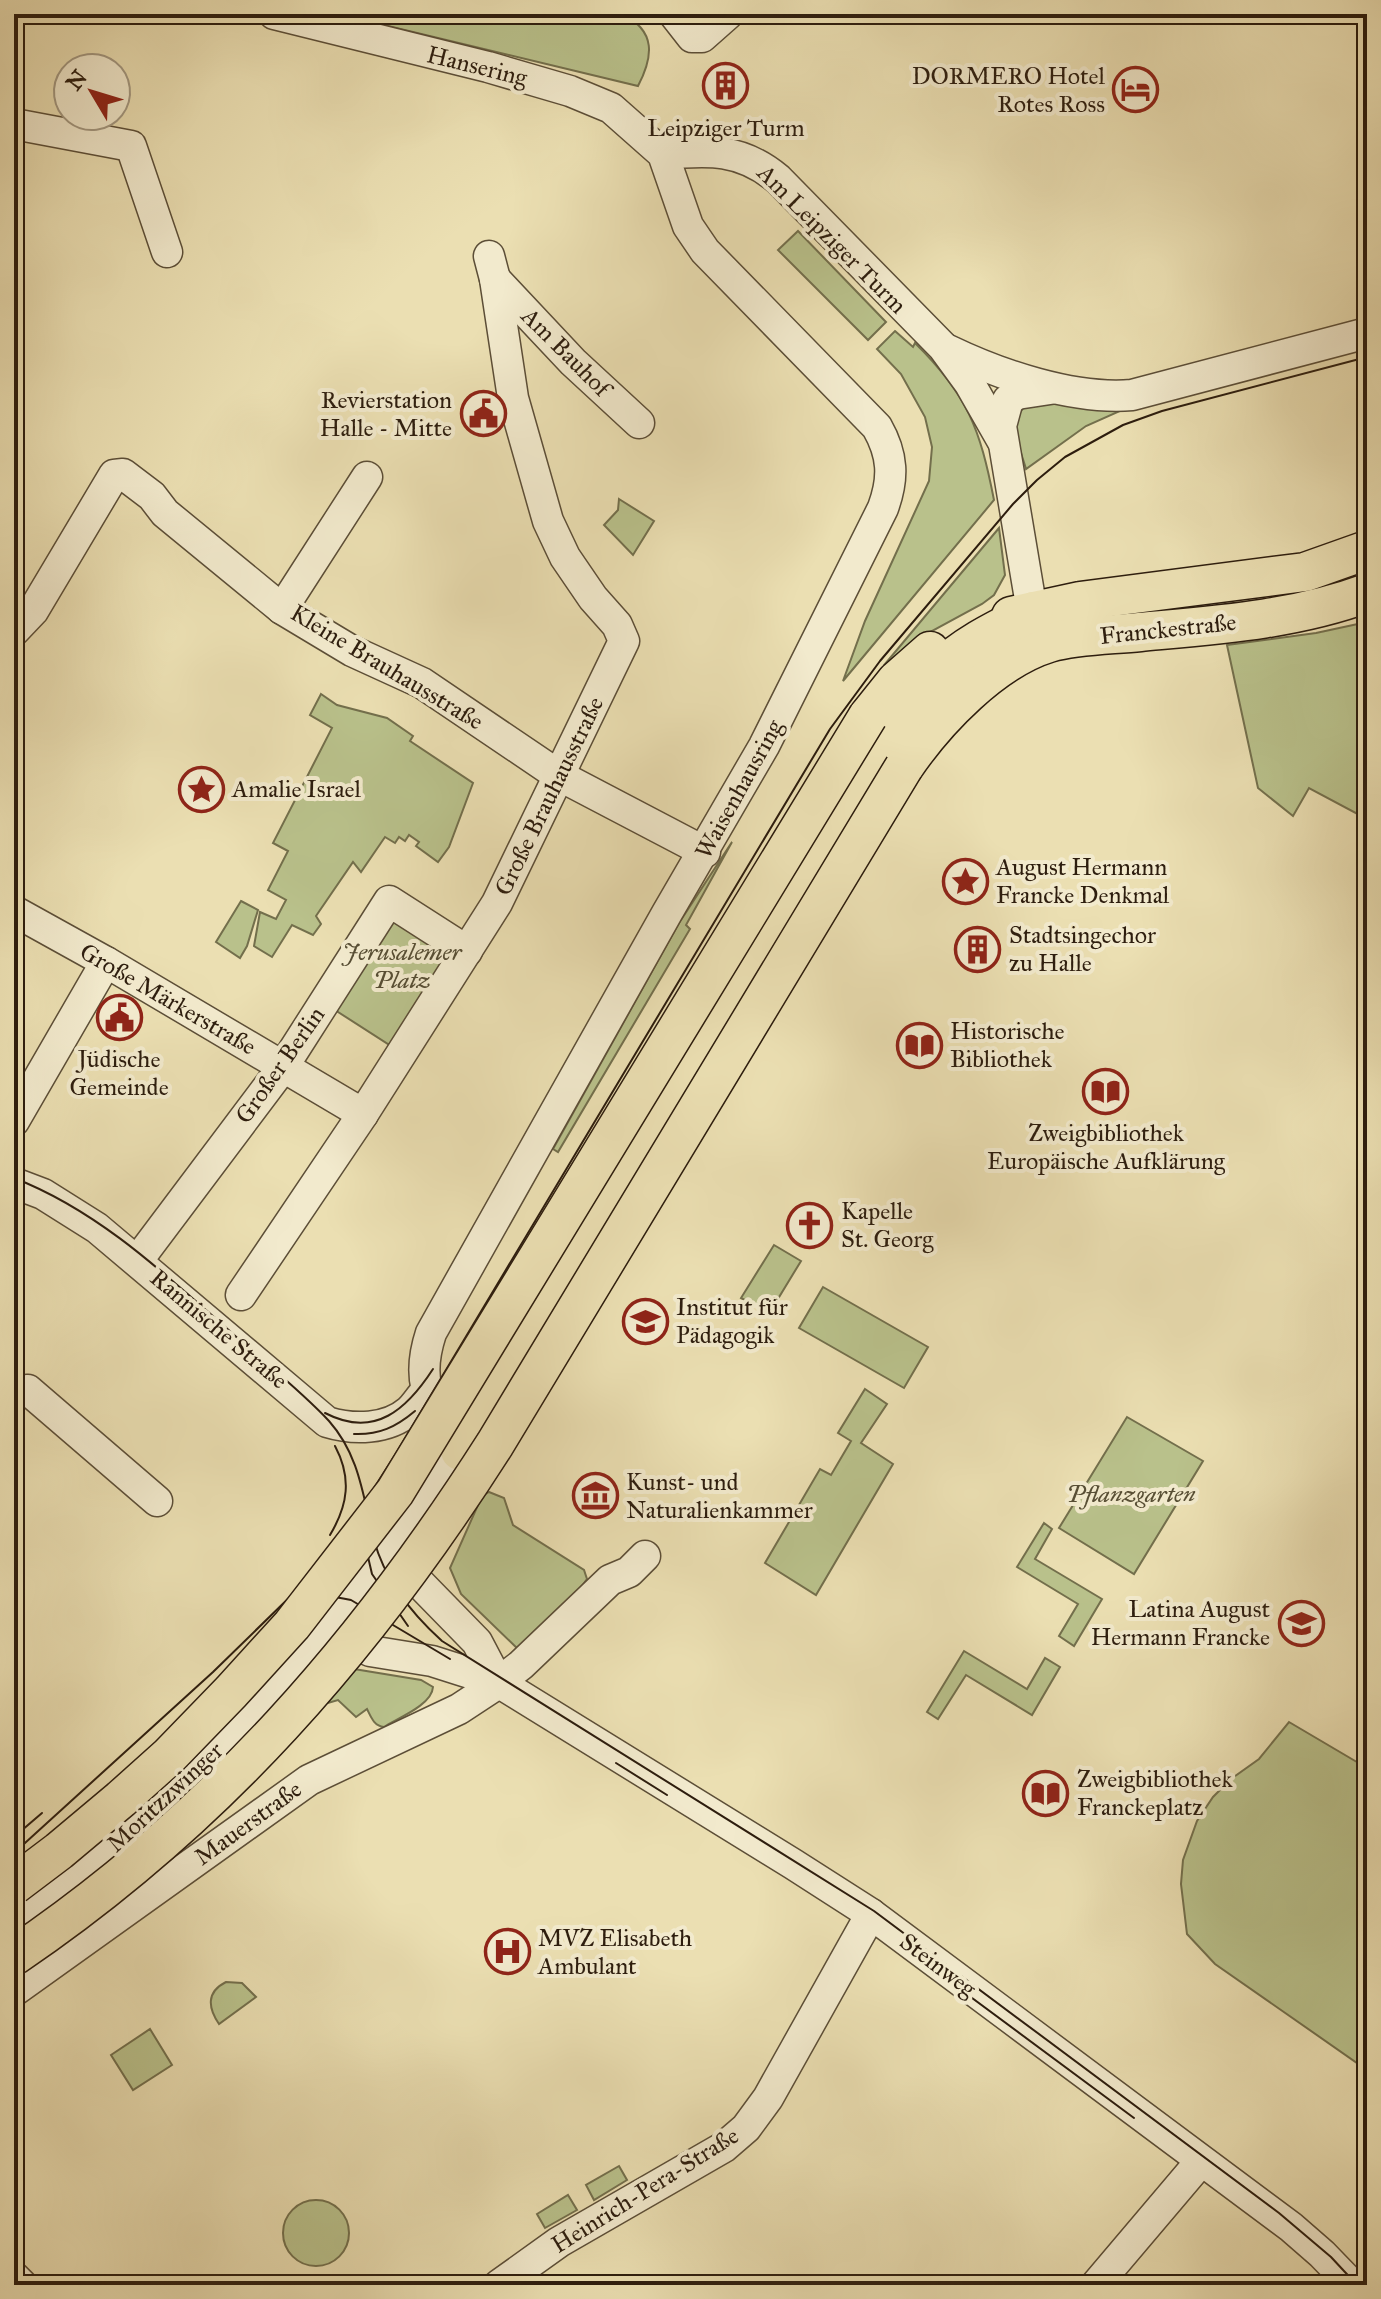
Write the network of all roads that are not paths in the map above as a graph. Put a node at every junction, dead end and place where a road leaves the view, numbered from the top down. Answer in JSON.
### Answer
{"nodes":[{"id":1,"x":274,"y":14,"type":"edge"},
{"id":2,"x":728,"y":14,"type":"edge"},
{"id":3,"x":683,"y":26,"type":"edge"},
{"id":4,"x":14,"y":124,"type":"edge"},
{"id":5,"x":663,"y":154,"type":"junction"},
{"id":6,"x":167,"y":252,"type":"dead end"},
{"id":7,"x":492,"y":268,"type":"joint"},
{"id":8,"x":1367,"y":333,"type":"edge"},
{"id":9,"x":943,"y":347,"type":"junction"},
{"id":10,"x":1060,"y":388,"type":"junction"},
{"id":11,"x":639,"y":423,"type":"dead end"},
{"id":12,"x":1002,"y":440,"type":"junction"},
{"id":13,"x":367,"y":477,"type":"dead end"},
{"id":14,"x":1367,"y":550,"type":"edge"},
{"id":15,"x":1367,"y":593,"type":"edge"},
{"id":16,"x":282,"y":609,"type":"junction"},
{"id":17,"x":1042,"y":627,"type":"junction"},
{"id":18,"x":14,"y":631,"type":"edge"},
{"id":19,"x":558,"y":775,"type":"junction"},
{"id":20,"x":705,"y":852,"type":"junction"},
{"id":21,"x":14,"y":911,"type":"edge"},
{"id":22,"x":467,"y":951,"type":"junction"},
{"id":23,"x":106,"y":962,"type":"junction"},
{"id":24,"x":283,"y":1067,"type":"junction"},
{"id":25,"x":363,"y":1114,"type":"junction"},
{"id":26,"x":14,"y":1121,"type":"edge"},
{"id":27,"x":14,"y":1183,"type":"edge"},
{"id":28,"x":138,"y":1260,"type":"junction"},
{"id":29,"x":241,"y":1295,"type":"dead end"},
{"id":30,"x":14,"y":1391,"type":"edge"},
{"id":31,"x":426,"y":1391,"type":"junction"},
{"id":32,"x":460,"y":1451,"type":"junction"},
{"id":33,"x":157,"y":1501,"type":"dead end"},
{"id":34,"x":390,"y":1552,"type":"junction"},
{"id":35,"x":645,"y":1556,"type":"dead end"},
{"id":36,"x":327,"y":1628,"type":"junction"},
{"id":37,"x":498,"y":1682,"type":"junction"},
{"id":38,"x":14,"y":1885,"type":"edge"},
{"id":39,"x":871,"y":1914,"type":"junction"},
{"id":40,"x":14,"y":1921,"type":"edge"},
{"id":41,"x":14,"y":1956,"type":"edge"},
{"id":42,"x":14,"y":1991,"type":"edge"},
{"id":43,"x":1201,"y":2161,"type":"junction"},
{"id":44,"x":14,"y":2277,"type":"edge"},
{"id":45,"x":22,"y":2285,"type":"edge"},
{"id":46,"x":499,"y":2285,"type":"edge"},
{"id":47,"x":1096,"y":2285,"type":"edge"},
{"id":48,"x":1352,"y":2285,"type":"edge"}],
"edges":[{"from":1,"to":5,"type":"street","name":"Hansering"},
{"from":2,"to":3,"type":"street"},
{"from":4,"to":6,"type":"street"},
{"from":5,"to":9,"type":"street","name":"Am Leipziger Turm"},
{"from":5,"to":20,"type":"street","name":"Waisenhausring"},
{"from":7,"to":11,"type":"street","name":"Am Bauhof"},
{"from":7,"to":19,"type":"street","name":"Große Brauhausstraße"},
{"from":8,"to":10,"type":"street"},
{"from":9,"to":10,"type":"street"},
{"from":9,"to":12,"type":"street"},
{"from":10,"to":12,"type":"street"},
{"from":12,"to":17,"type":"street"},
{"from":13,"to":16,"type":"street","name":"Kleine Brauhausstraße"},
{"from":14,"to":17,"type":"main road","name":"Franckestraße"},
{"from":15,"to":17,"type":"main road","name":"Franckestraße"},
{"from":16,"to":18,"type":"street"},
{"from":16,"to":19,"type":"street","name":"Kleine Brauhausstraße"},
{"from":17,"to":32,"type":"main road"},
{"from":17,"to":38,"type":"main road","bridge":true},
{"from":17,"to":41,"type":"main road","name":"Franckestraße","bridge":true},
{"from":19,"to":20,"type":"street","name":"Kleine Brauhausstraße"},
{"from":19,"to":22,"type":"street","name":"Große Brauhausstraße"},
{"from":20,"to":31,"type":"street","name":"Waisenhausring"},
{"from":21,"to":23,"type":"street","name":"Große Märkerstraße"},
{"from":22,"to":24,"type":"street","name":"Großer Berlin"},
{"from":22,"to":25,"type":"street","name":"Große Brauhausstraße"},
{"from":23,"to":24,"type":"street","name":"Große Märkerstraße"},
{"from":23,"to":26,"type":"street"},
{"from":24,"to":25,"type":"street","name":"Große Märkerstraße"},
{"from":24,"to":28,"type":"street","name":"Großer Berlin"},
{"from":25,"to":29,"type":"street","name":"Große Brauhausstraße"},
{"from":27,"to":28,"type":"street","name":"Rannische Straße"},
{"from":28,"to":31,"type":"street","name":"Rannische Straße"},
{"from":30,"to":33,"type":"street"},
{"from":31,"to":32,"type":"street","name":"Waisenhausring"},
{"from":32,"to":34,"type":"street","name":"Moritzzwinger"},
{"from":34,"to":36,"type":"street","name":"Moritzzwinger"},
{"from":34,"to":37,"type":"street"},
{"from":35,"to":37,"type":"street","name":"Mauerstraße"},
{"from":36,"to":37,"type":"street","name":"Steinweg"},
{"from":36,"to":40,"type":"street","name":"Moritzzwinger"},
{"from":37,"to":39,"type":"street","name":"Steinweg"},
{"from":37,"to":42,"type":"street","name":"Mauerstraße"},
{"from":39,"to":43,"type":"street","name":"Steinweg"},
{"from":39,"to":46,"type":"street","name":"Heinrich-Pera-Straße"},
{"from":43,"to":47,"type":"street"},
{"from":43,"to":48,"type":"street","name":"Steinweg"},
{"from":44,"to":45,"type":"street"}]}
